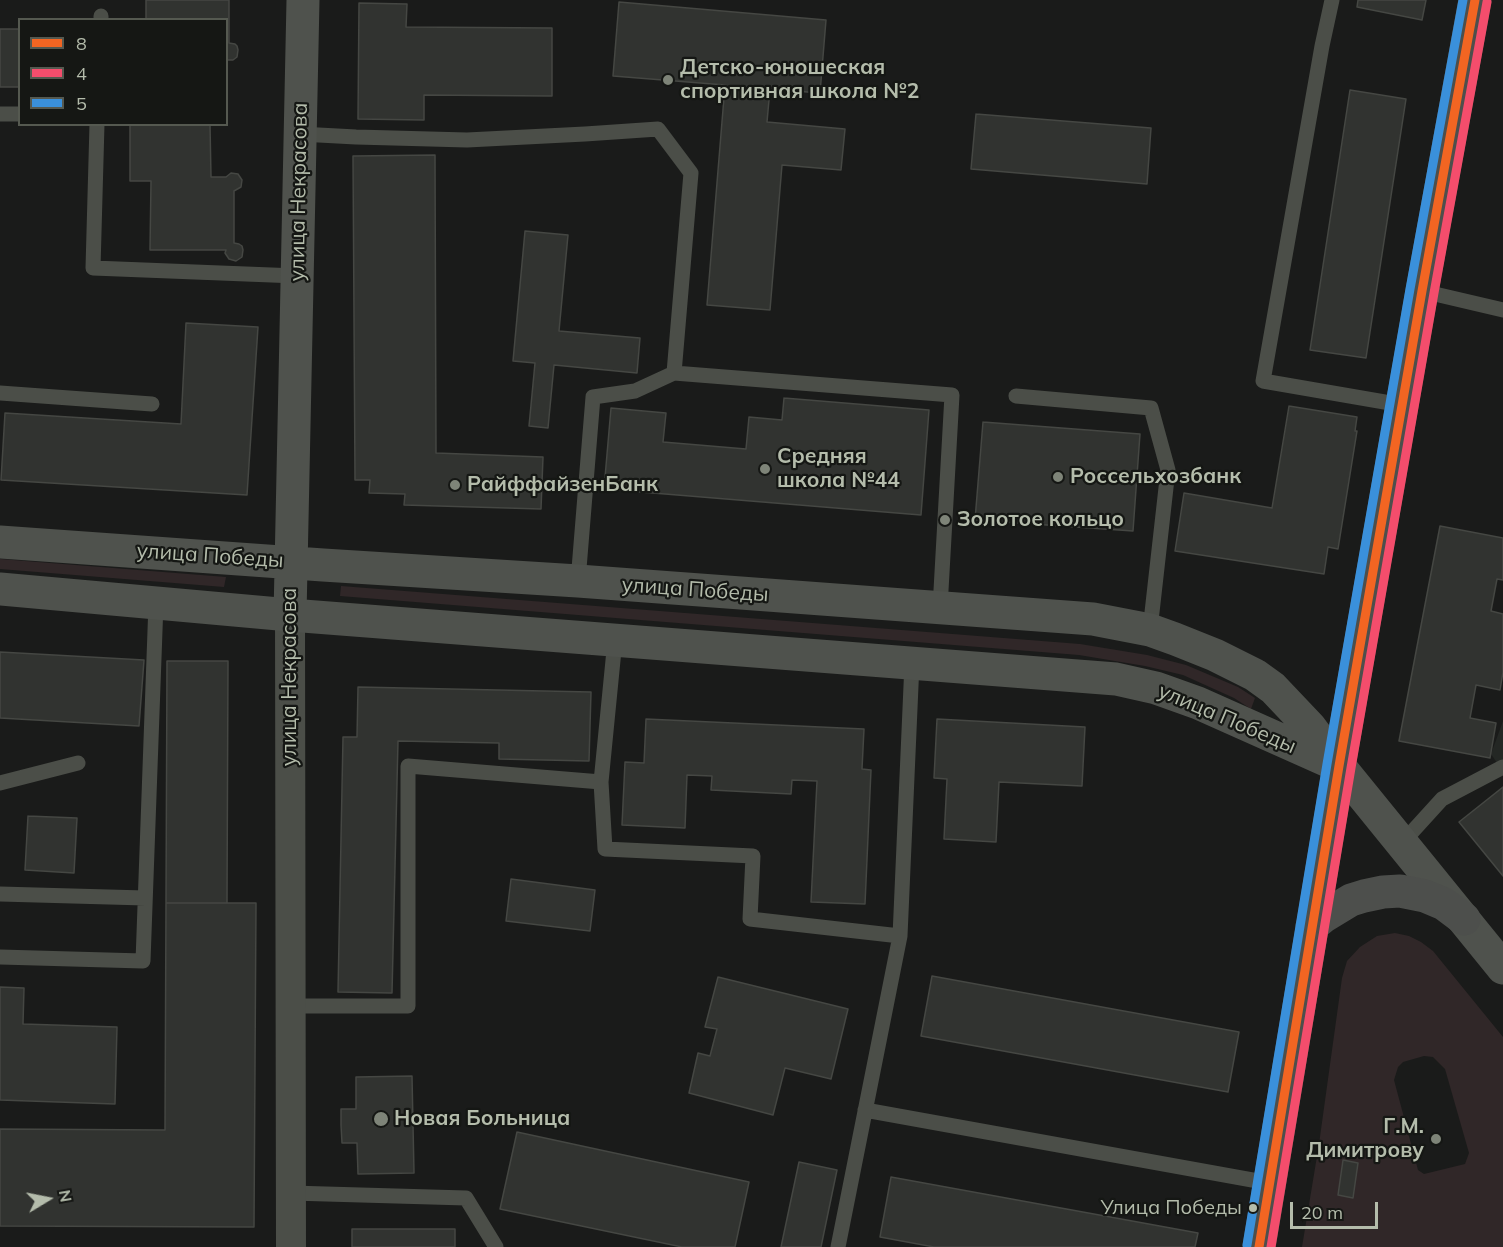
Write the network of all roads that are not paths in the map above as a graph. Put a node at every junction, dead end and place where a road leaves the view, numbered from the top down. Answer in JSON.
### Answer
{"nodes":[{"id":1,"x":303,"y":0,"type":"edge"},
{"id":2,"x":1332,"y":0,"type":"edge"},
{"id":3,"x":1475,"y":0,"type":"edge"},
{"id":4,"x":0,"y":114,"type":"edge"},
{"id":5,"x":18,"y":114,"type":"edge"},
{"id":6,"x":98,"y":126,"type":"edge"},
{"id":7,"x":300,"y":134,"type":"junction"},
{"id":8,"x":297,"y":276,"type":"junction"},
{"id":9,"x":1422,"y":291,"type":"junction"},
{"id":10,"x":1503,"y":310,"type":"edge"},
{"id":11,"x":674,"y":373,"type":"junction"},
{"id":12,"x":0,"y":393,"type":"edge"},
{"id":13,"x":1016,"y":396,"type":"dead end"},
{"id":14,"x":152,"y":404,"type":"dead end"},
{"id":15,"x":1402,"y":405,"type":"junction"},
{"id":16,"x":0,"y":542,"type":"edge"},
{"id":17,"x":291,"y":562,"type":"junction"},
{"id":18,"x":578,"y":581,"type":"junction"},
{"id":19,"x":0,"y":589,"type":"edge"},
{"id":20,"x":156,"y":603,"type":"junction"},
{"id":21,"x":940,"y":608,"type":"junction"},
{"id":22,"x":290,"y":615,"type":"junction"},
{"id":23,"x":1150,"y":630,"type":"junction"},
{"id":24,"x":615,"y":640,"type":"junction"},
{"id":25,"x":912,"y":663,"type":"junction"},
{"id":26,"x":78,"y":763,"type":"dead end"},
{"id":27,"x":1339,"y":766,"type":"junction"},
{"id":28,"x":1503,"y":767,"type":"edge"},
{"id":29,"x":601,"y":782,"type":"junction"},
{"id":30,"x":0,"y":783,"type":"edge"},
{"id":31,"x":1402,"y":843,"type":"junction"},
{"id":32,"x":0,"y":894,"type":"edge"},
{"id":33,"x":145,"y":898,"type":"junction"},
{"id":34,"x":1464,"y":919,"type":"junction"},
{"id":35,"x":1312,"y":926,"type":"junction"},
{"id":36,"x":900,"y":936,"type":"junction"},
{"id":37,"x":0,"y":957,"type":"edge"},
{"id":38,"x":1503,"y":968,"type":"edge"},
{"id":39,"x":290,"y":1006,"type":"junction"},
{"id":40,"x":865,"y":1110,"type":"junction"},
{"id":41,"x":1269,"y":1183,"type":"junction"},
{"id":42,"x":291,"y":1193,"type":"junction"},
{"id":43,"x":291,"y":1247,"type":"edge"},
{"id":44,"x":496,"y":1247,"type":"edge"},
{"id":45,"x":838,"y":1247,"type":"edge"},
{"id":46,"x":1259,"y":1247,"type":"edge"}],
"edges":[{"from":1,"to":7,"type":"main road","name":"улица Некрасова"},
{"from":2,"to":15,"type":"lane"},
{"from":3,"to":9,"type":"main road"},
{"from":4,"to":5,"type":"lane"},
{"from":6,"to":8,"type":"lane"},
{"from":7,"to":8,"type":"main road","name":"улица Некрасова"},
{"from":7,"to":11,"type":"lane"},
{"from":8,"to":17,"type":"main road","name":"улица Некрасова"},
{"from":9,"to":10,"type":"lane"},
{"from":9,"to":15,"type":"main road"},
{"from":11,"to":18,"type":"lane"},
{"from":11,"to":21,"type":"lane"},
{"from":12,"to":14,"type":"lane"},
{"from":13,"to":23,"type":"lane"},
{"from":15,"to":27,"type":"main road"},
{"from":16,"to":17,"type":"main road","name":"улица Победы"},
{"from":17,"to":18,"type":"main road","name":"улица Победы"},
{"from":17,"to":22,"type":"main road","name":"улица Некрасова"},
{"from":18,"to":21,"type":"main road","name":"улица Победы"},
{"from":19,"to":20,"type":"main road","name":"улица Победы"},
{"from":20,"to":22,"type":"main road","name":"улица Победы"},
{"from":20,"to":33,"type":"lane"},
{"from":21,"to":23,"type":"main road","name":"улица Победы"},
{"from":22,"to":24,"type":"main road","name":"улица Победы"},
{"from":22,"to":39,"type":"street","name":"улица Некрасова"},
{"from":23,"to":27,"type":"main road","name":"улица Победы"},
{"from":24,"to":25,"type":"main road","name":"улица Победы"},
{"from":24,"to":29,"type":"lane"},
{"from":25,"to":27,"type":"main road","name":"улица Победы"},
{"from":25,"to":36,"type":"lane"},
{"from":26,"to":30,"type":"lane"},
{"from":27,"to":31,"type":"main road","name":"улица Победы"},
{"from":27,"to":35,"type":"main road"},
{"from":28,"to":31,"type":"lane"},
{"from":29,"to":36,"type":"lane"},
{"from":29,"to":39,"type":"lane"},
{"from":31,"to":34,"type":"main road","name":"улица Победы"},
{"from":32,"to":33,"type":"lane"},
{"from":33,"to":37,"type":"lane"},
{"from":34,"to":35,"type":"main road"},
{"from":34,"to":38,"type":"main road","name":"улица Победы"},
{"from":35,"to":41,"type":"main road"},
{"from":36,"to":40,"type":"lane"},
{"from":39,"to":42,"type":"street","name":"улица Некрасова"},
{"from":40,"to":41,"type":"lane"},
{"from":40,"to":45,"type":"lane"},
{"from":41,"to":46,"type":"main road"},
{"from":42,"to":43,"type":"street","name":"улица Некрасова"},
{"from":42,"to":44,"type":"lane"}]}
